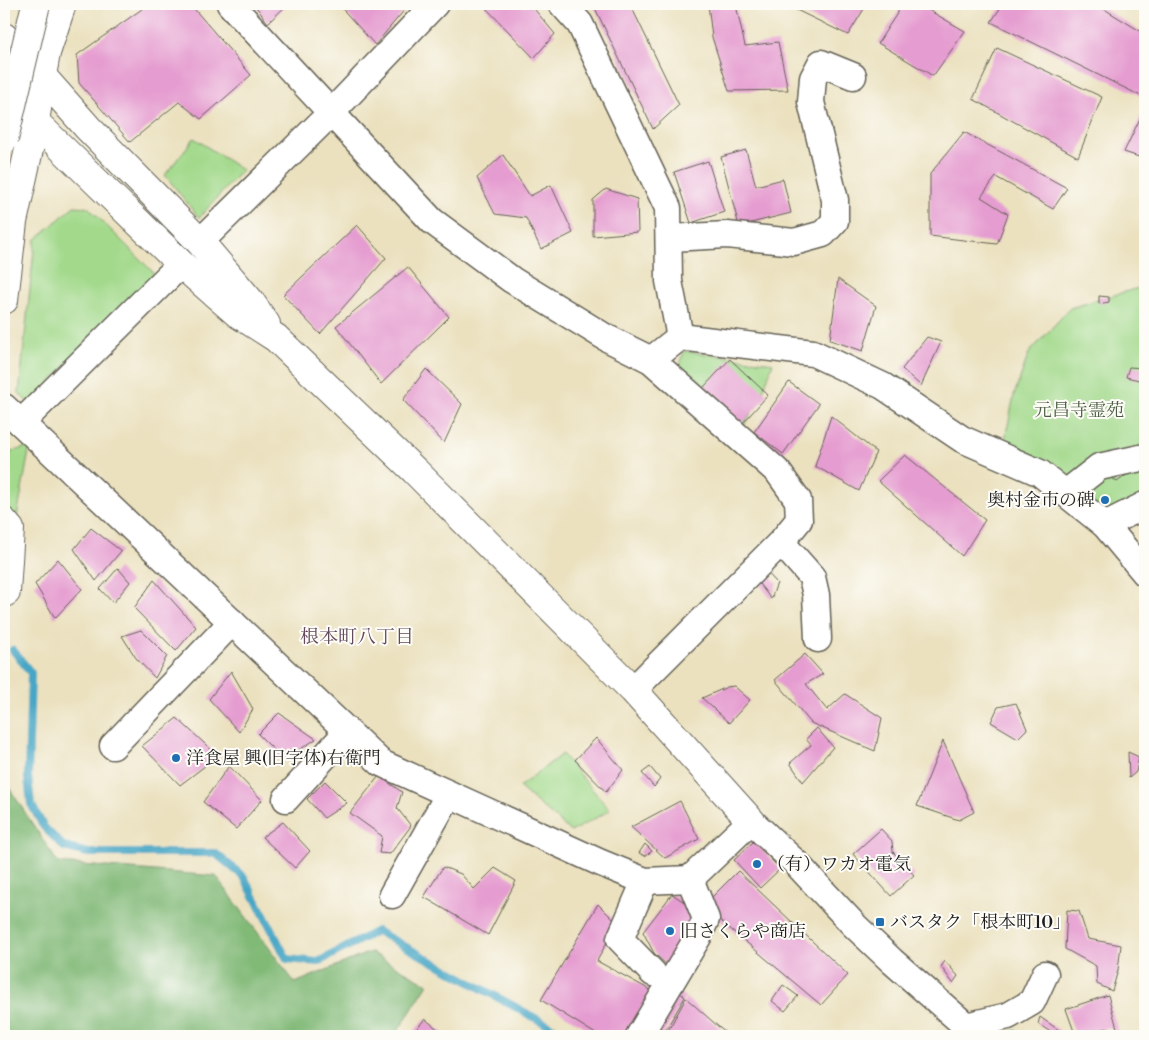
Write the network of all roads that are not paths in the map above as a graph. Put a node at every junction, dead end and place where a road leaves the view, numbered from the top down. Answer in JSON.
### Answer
{"nodes":[{"id":1,"x":36,"y":4,"type":"edge"},
{"id":2,"x":62,"y":4,"type":"edge"},
{"id":3,"x":230,"y":4,"type":"edge"},
{"id":4,"x":435,"y":4,"type":"edge"},
{"id":5,"x":562,"y":4,"type":"edge"},
{"id":6,"x":4,"y":37,"type":"edge"},
{"id":7,"x":42,"y":76,"type":"junction"},
{"id":8,"x":853,"y":76,"type":"dead end"},
{"id":9,"x":4,"y":89,"type":"edge"},
{"id":10,"x":331,"y":113,"type":"junction"},
{"id":11,"x":35,"y":122,"type":"junction"},
{"id":12,"x":4,"y":139,"type":"edge"},
{"id":13,"x":670,"y":238,"type":"junction"},
{"id":14,"x":200,"y":242,"type":"junction"},
{"id":15,"x":182,"y":264,"type":"junction"},
{"id":16,"x":4,"y":300,"type":"edge"},
{"id":17,"x":680,"y":337,"type":"junction"},
{"id":18,"x":276,"y":338,"type":"junction"},
{"id":19,"x":651,"y":360,"type":"junction"},
{"id":20,"x":12,"y":415,"type":"edge"},
{"id":21,"x":1145,"y":457,"type":"edge"},
{"id":22,"x":1066,"y":493,"type":"junction"},
{"id":23,"x":1145,"y":505,"type":"edge"},
{"id":24,"x":4,"y":522,"type":"edge"},
{"id":25,"x":1105,"y":525,"type":"junction"},
{"id":26,"x":781,"y":542,"type":"junction"},
{"id":27,"x":1145,"y":573,"type":"edge"},
{"id":28,"x":4,"y":593,"type":"edge"},
{"id":29,"x":232,"y":622,"type":"junction"},
{"id":30,"x":818,"y":639,"type":"dead end"},
{"id":31,"x":633,"y":690,"type":"junction"},
{"id":32,"x":348,"y":732,"type":"junction"},
{"id":33,"x":113,"y":746,"type":"dead end"},
{"id":34,"x":449,"y":794,"type":"junction"},
{"id":35,"x":286,"y":799,"type":"dead end"},
{"id":36,"x":751,"y":821,"type":"junction"},
{"id":37,"x":690,"y":879,"type":"junction"},
{"id":38,"x":645,"y":881,"type":"junction"},
{"id":39,"x":392,"y":895,"type":"dead end"},
{"id":40,"x":653,"y":973,"type":"dead end"},
{"id":41,"x":1045,"y":974,"type":"dead end"},
{"id":42,"x":968,"y":1031,"type":"edge"},
{"id":43,"x":639,"y":1036,"type":"edge"}],
"edges":[{"from":1,"to":12,"type":"main road","bridge":true},
{"from":2,"to":7,"type":"main road"},
{"from":3,"to":10,"type":"street"},
{"from":4,"to":10,"type":"street"},
{"from":5,"to":13,"type":"street"},
{"from":6,"to":7,"type":"main road"},
{"from":7,"to":11,"type":"main road"},
{"from":7,"to":14,"type":"main road"},
{"from":8,"to":13,"type":"street"},
{"from":9,"to":11,"type":"main road"},
{"from":10,"to":14,"type":"street"},
{"from":10,"to":19,"type":"street"},
{"from":11,"to":15,"type":"main road"},
{"from":11,"to":16,"type":"main road"},
{"from":13,"to":17,"type":"street"},
{"from":14,"to":18,"type":"main road"},
{"from":15,"to":18,"type":"main road"},
{"from":15,"to":20,"type":"street"},
{"from":17,"to":19,"type":"street"},
{"from":17,"to":22,"type":"street"},
{"from":18,"to":31,"type":"main road"},
{"from":19,"to":26,"type":"street"},
{"from":20,"to":29,"type":"street"},
{"from":21,"to":22,"type":"street"},
{"from":22,"to":25,"type":"street"},
{"from":23,"to":25,"type":"street"},
{"from":24,"to":28,"type":"main road"},
{"from":25,"to":27,"type":"street"},
{"from":26,"to":30,"type":"street"},
{"from":26,"to":31,"type":"street"},
{"from":29,"to":32,"type":"street"},
{"from":29,"to":33,"type":"street"},
{"from":31,"to":36,"type":"main road"},
{"from":32,"to":34,"type":"street"},
{"from":32,"to":35,"type":"street"},
{"from":34,"to":38,"type":"street"},
{"from":34,"to":39,"type":"street"},
{"from":36,"to":37,"type":"street"},
{"from":36,"to":42,"type":"street"},
{"from":37,"to":38,"type":"street"},
{"from":37,"to":43,"type":"street"},
{"from":38,"to":40,"type":"street"},
{"from":41,"to":42,"type":"street"}]}
